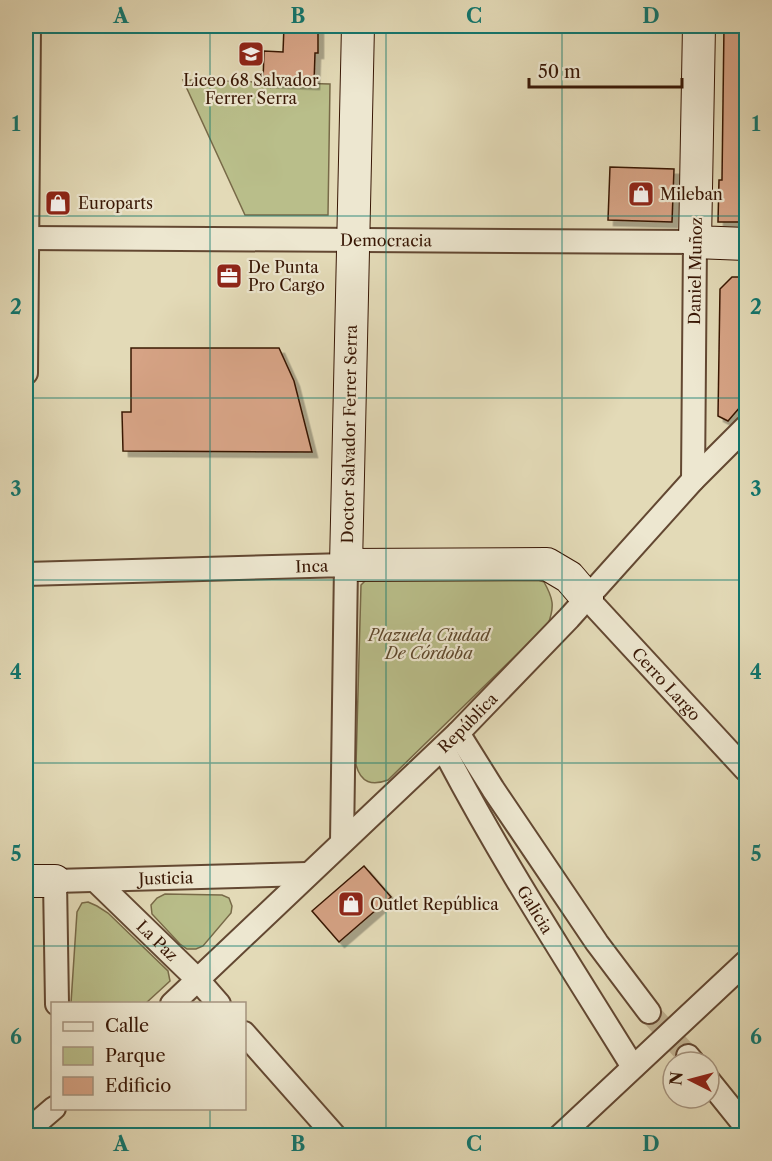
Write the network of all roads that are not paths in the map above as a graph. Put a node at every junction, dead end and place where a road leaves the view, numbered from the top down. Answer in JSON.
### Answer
{"nodes":[{"id":1,"x":29,"y":26,"type":"edge"},
{"id":2,"x":358,"y":26,"type":"edge"},
{"id":3,"x":699,"y":26,"type":"edge"},
{"id":4,"x":26,"y":238,"type":"edge"},
{"id":5,"x":353,"y":240,"type":"junction"},
{"id":6,"x":694,"y":242,"type":"junction"},
{"id":7,"x":747,"y":244,"type":"edge"},
{"id":8,"x":26,"y":373,"type":"edge"},
{"id":9,"x":747,"y":427,"type":"edge"},
{"id":10,"x":693,"y":480,"type":"junction"},
{"id":11,"x":346,"y":565,"type":"junction"},
{"id":12,"x":26,"y":574,"type":"edge"},
{"id":13,"x":587,"y":598,"type":"junction"},
{"id":14,"x":450,"y":740,"type":"junction"},
{"id":15,"x":747,"y":770,"type":"edge"},
{"id":16,"x":342,"y":842,"type":"junction"},
{"id":17,"x":307,"y":874,"type":"junction"},
{"id":18,"x":95,"y":879,"type":"junction"},
{"id":19,"x":40,"y":881,"type":"edge"},
{"id":20,"x":747,"y":962,"type":"edge"},
{"id":21,"x":198,"y":980,"type":"junction"},
{"id":22,"x":57,"y":1002,"type":"edge"},
{"id":23,"x":174,"y":1002,"type":"edge"},
{"id":24,"x":217,"y":1002,"type":"edge"},
{"id":25,"x":650,"y":1012,"type":"tunnel mouth"},
{"id":26,"x":246,"y":1035,"type":"edge"},
{"id":27,"x":633,"y":1067,"type":"junction"},
{"id":28,"x":721,"y":1096,"type":"edge"},
{"id":29,"x":52,"y":1110,"type":"edge"},
{"id":30,"x":747,"y":1127,"type":"edge"},
{"id":31,"x":26,"y":1132,"type":"edge"},
{"id":32,"x":335,"y":1136,"type":"edge"},
{"id":33,"x":560,"y":1136,"type":"edge"}],
"edges":[{"from":1,"to":4,"type":"street"},
{"from":2,"to":5,"type":"street","name":"Doctor Salvador Ferrer Serra"},
{"from":3,"to":6,"type":"street","name":"Daniel Muñoz"},
{"from":4,"to":5,"type":"street","name":"Democracia"},
{"from":4,"to":8,"type":"street"},
{"from":5,"to":6,"type":"street","name":"Democracia"},
{"from":5,"to":11,"type":"street","name":"Doctor Salvador Ferrer Serra"},
{"from":6,"to":7,"type":"street","name":"Democracia"},
{"from":6,"to":10,"type":"street","name":"Daniel Muñoz"},
{"from":9,"to":10,"type":"street","name":"República"},
{"from":10,"to":13,"type":"street","name":"República"},
{"from":11,"to":12,"type":"street","name":"Inca"},
{"from":11,"to":13,"type":"street","name":"Inca"},
{"from":11,"to":16,"type":"street","name":"Doctor Salvador Ferrer Serra"},
{"from":13,"to":14,"type":"street","name":"República"},
{"from":13,"to":15,"type":"street","name":"Cerro Largo"},
{"from":14,"to":16,"type":"street","name":"República"},
{"from":14,"to":25,"type":"street","name":"Galicia"},
{"from":14,"to":27,"type":"street","name":"Galicia"},
{"from":16,"to":17,"type":"street","name":"República"},
{"from":17,"to":18,"type":"street","name":"Justicia"},
{"from":17,"to":21,"type":"street","name":"República"},
{"from":18,"to":19,"type":"street","name":"Justicia"},
{"from":18,"to":21,"type":"street","name":"La Paz"},
{"from":19,"to":22,"type":"street"},
{"from":20,"to":27,"type":"street"},
{"from":21,"to":23,"type":"street","name":"República"},
{"from":21,"to":24,"type":"street","name":"La Paz"},
{"from":26,"to":32,"type":"street"},
{"from":27,"to":33,"type":"street"},
{"from":28,"to":30,"type":"street"},
{"from":29,"to":31,"type":"street"}]}
